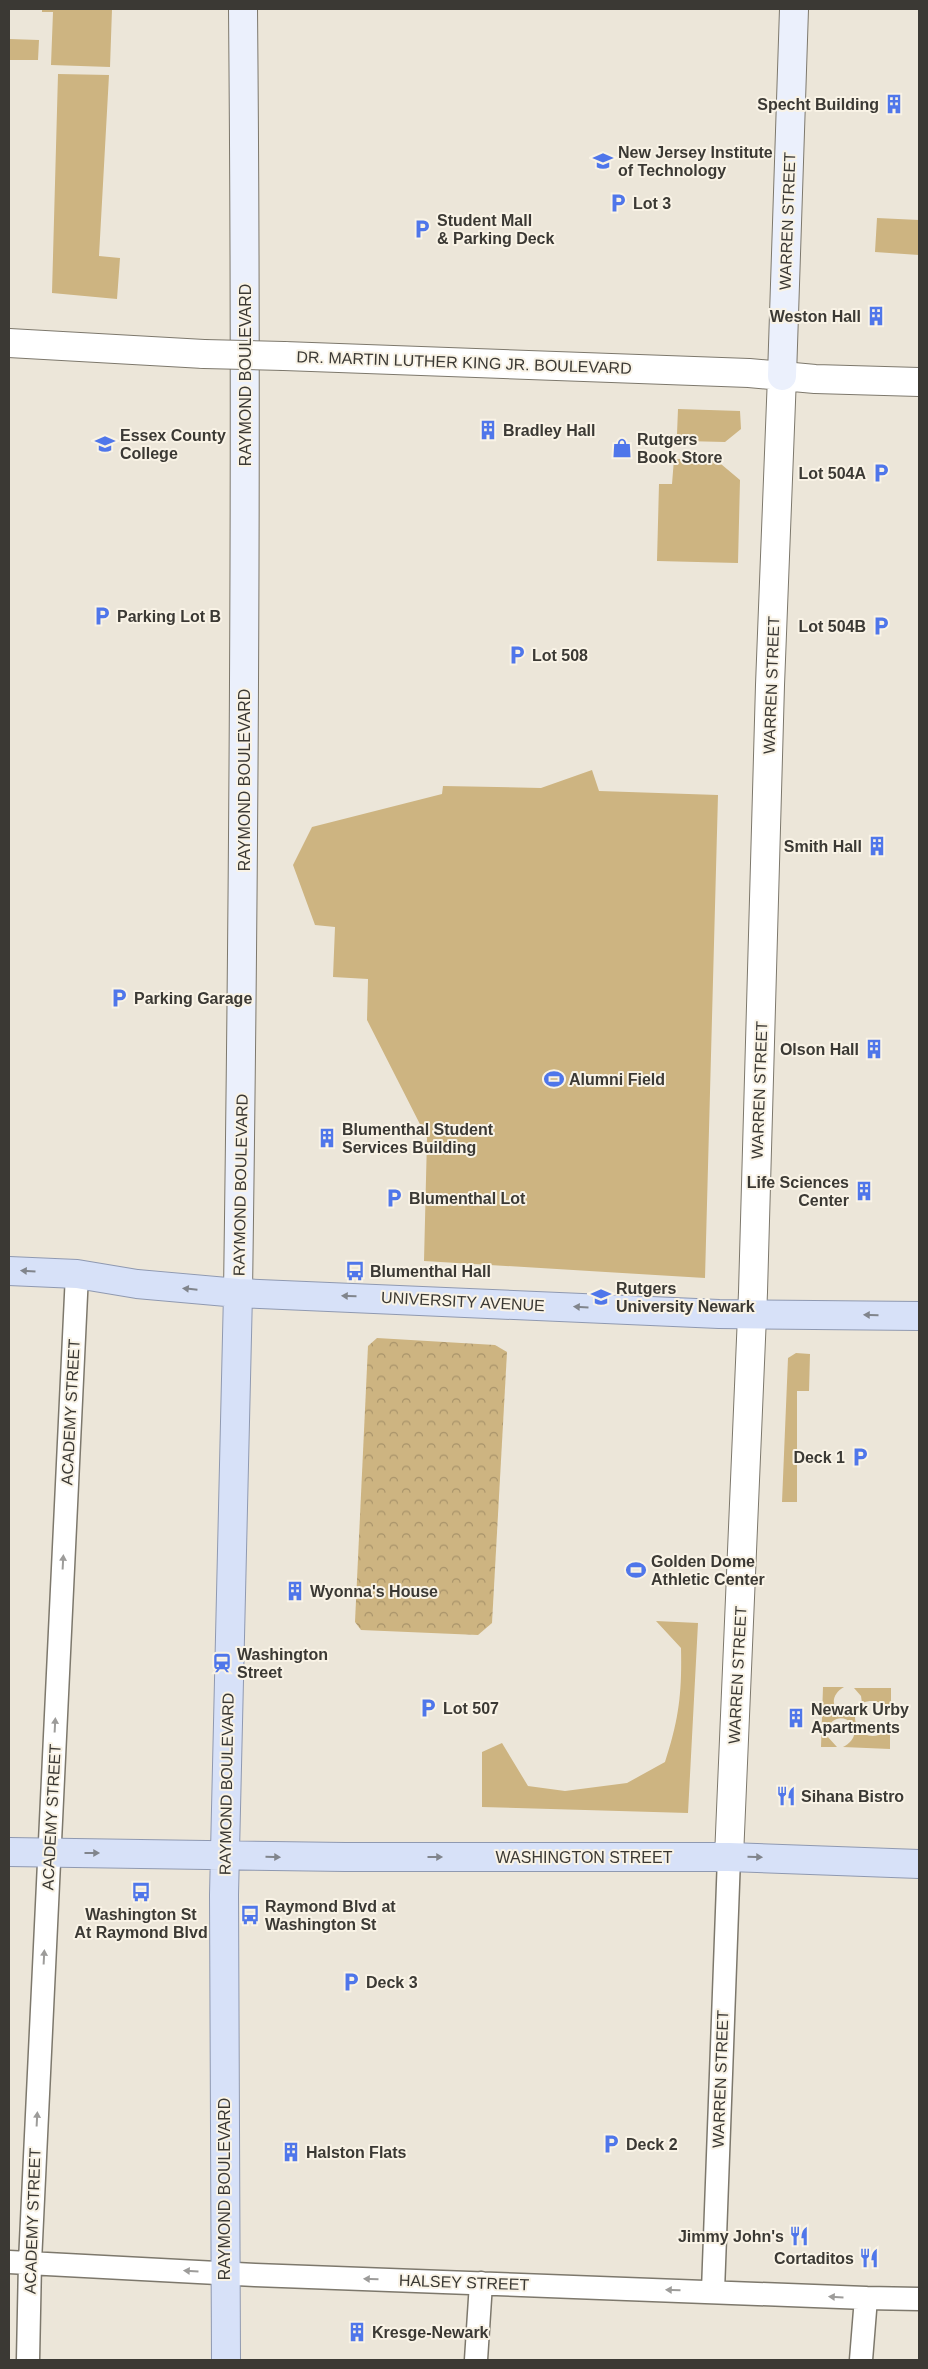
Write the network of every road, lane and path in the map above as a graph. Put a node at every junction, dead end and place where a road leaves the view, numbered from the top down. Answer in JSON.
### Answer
{"nodes":[{"id":1,"x":243,"y":9,"type":"edge"},
{"id":2,"x":794,"y":9,"type":"edge"},
{"id":3,"x":9,"y":343,"type":"edge"},
{"id":4,"x":782,"y":376,"type":"junction"},
{"id":5,"x":919,"y":382,"type":"edge"},
{"id":6,"x":9,"y":1271,"type":"edge"},
{"id":7,"x":77,"y":1274,"type":"junction"},
{"id":8,"x":238,"y":1293,"type":"junction"},
{"id":9,"x":752,"y":1314,"type":"junction"},
{"id":10,"x":919,"y":1316,"type":"edge"},
{"id":11,"x":9,"y":1852,"type":"edge"},
{"id":12,"x":50,"y":1853,"type":"junction"},
{"id":13,"x":224,"y":1854,"type":"junction"},
{"id":14,"x":729,"y":1857,"type":"junction"},
{"id":15,"x":919,"y":1864,"type":"edge"},
{"id":16,"x":19,"y":2262,"type":"edge"},
{"id":17,"x":224,"y":2273,"type":"junction"},
{"id":18,"x":481,"y":2283,"type":"junction"},
{"id":19,"x":713,"y":2291,"type":"junction"},
{"id":20,"x":866,"y":2298,"type":"junction"},
{"id":21,"x":919,"y":2299,"type":"edge"},
{"id":22,"x":28,"y":2360,"type":"edge"},
{"id":23,"x":226,"y":2360,"type":"edge"},
{"id":24,"x":476,"y":2360,"type":"edge"},
{"id":25,"x":861,"y":2360,"type":"edge"}],
"edges":[{"from":1,"to":8,"type":"main road","name":"RAYMOND BOULEVARD"},
{"from":2,"to":4,"type":"main road","name":"WARREN STREET"},
{"from":3,"to":4,"type":"street","name":"DR. MARTIN LUTHER KING JR. BOULEVARD","bridge":true},
{"from":4,"to":5,"type":"street","name":"DR. MARTIN LUTHER KING JR. BOULEVARD"},
{"from":4,"to":9,"type":"street","name":"WARREN STREET"},
{"from":7,"to":6,"type":"main road","name":"UNIVERSITY AVENUE","one_way":true},
{"from":8,"to":7,"type":"main road","name":"UNIVERSITY AVENUE","one_way":true},
{"from":12,"to":7,"type":"street","name":"ACADEMY STREET","one_way":true},
{"from":9,"to":8,"type":"main road","name":"UNIVERSITY AVENUE","one_way":true},
{"from":8,"to":13,"type":"main road","name":"RAYMOND BOULEVARD"},
{"from":10,"to":9,"type":"main road","name":"UNIVERSITY AVENUE","one_way":true},
{"from":9,"to":14,"type":"street","name":"WARREN STREET"},
{"from":11,"to":12,"type":"main road","name":"WASHINGTON STREET"},
{"from":12,"to":13,"type":"main road","name":"WASHINGTON STREET","one_way":true},
{"from":16,"to":12,"type":"street","name":"ACADEMY STREET","one_way":true},
{"from":13,"to":14,"type":"main road","name":"WASHINGTON STREET","one_way":true},
{"from":13,"to":17,"type":"main road","name":"RAYMOND BOULEVARD"},
{"from":14,"to":15,"type":"main road","name":"WASHINGTON STREET","one_way":true},
{"from":14,"to":19,"type":"street","name":"WARREN STREET"},
{"from":17,"to":16,"type":"street","name":"HALSEY STREET","one_way":true},
{"from":16,"to":22,"type":"street","name":"ACADEMY STREET"},
{"from":18,"to":17,"type":"street","name":"HALSEY STREET","one_way":true},
{"from":17,"to":23,"type":"main road","name":"RAYMOND BOULEVARD"},
{"from":19,"to":18,"type":"street","name":"HALSEY STREET","one_way":true},
{"from":18,"to":24,"type":"street"},
{"from":20,"to":19,"type":"street","name":"HALSEY STREET","one_way":true},
{"from":20,"to":21,"type":"street","name":"HALSEY STREET"},
{"from":20,"to":25,"type":"street"}]}
